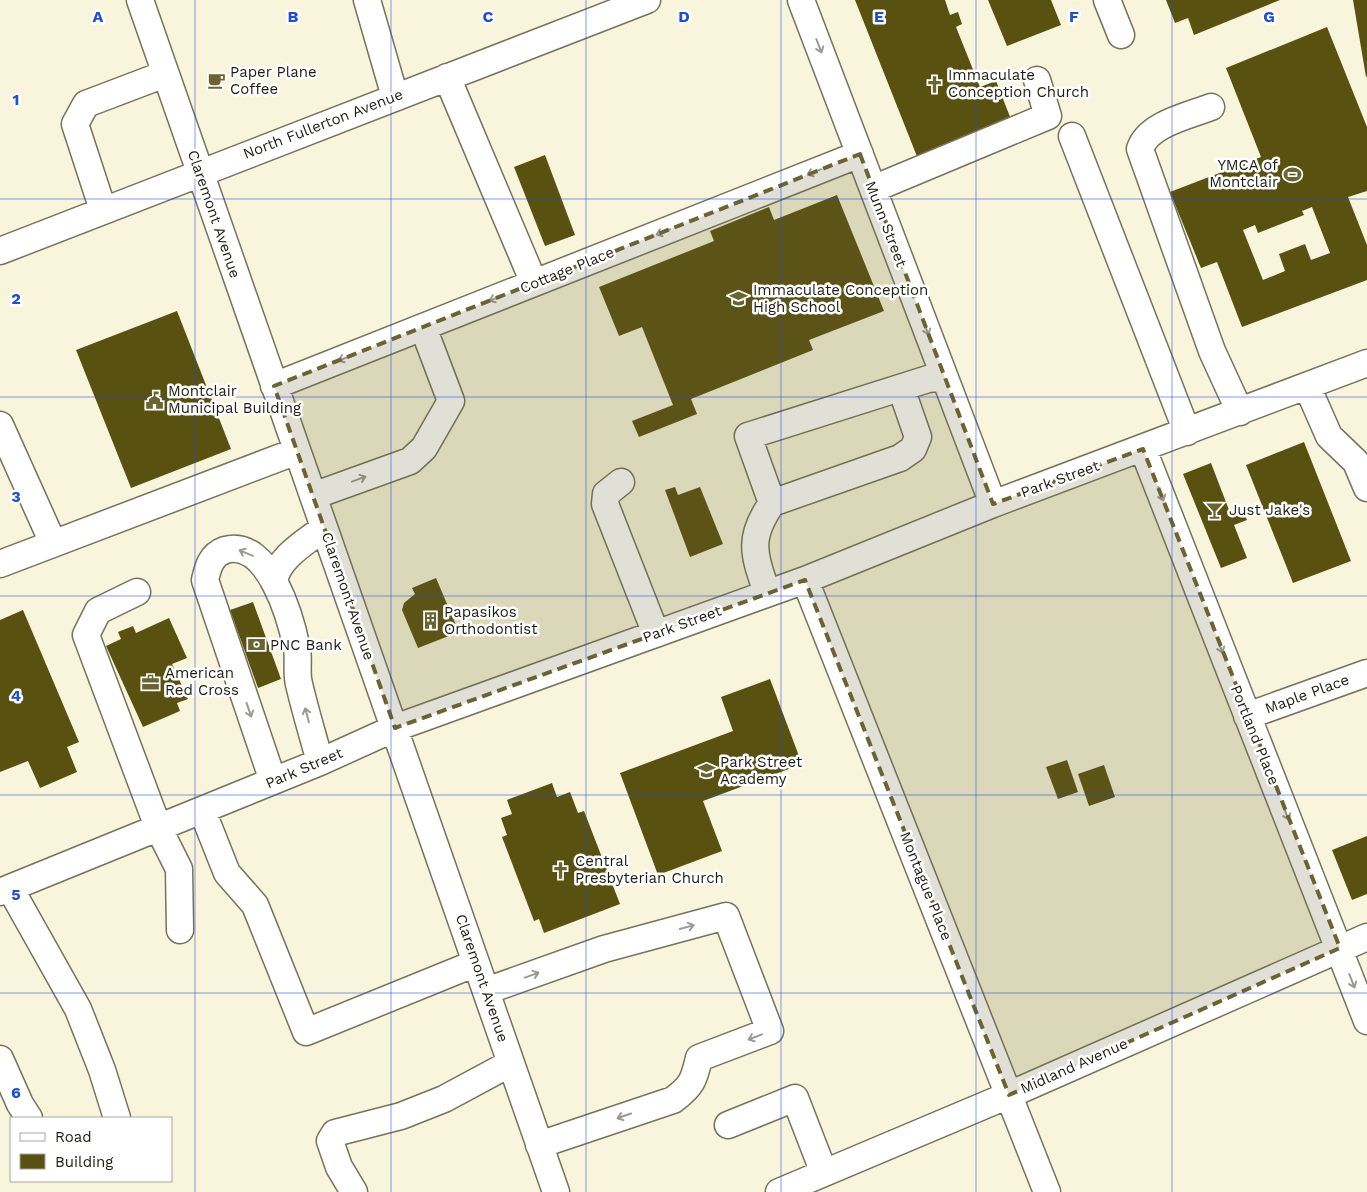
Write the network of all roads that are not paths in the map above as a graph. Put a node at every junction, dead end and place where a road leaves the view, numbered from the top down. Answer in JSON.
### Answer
{"nodes":[{"id":1,"x":140,"y":0,"type":"edge"},
{"id":2,"x":366,"y":0,"type":"edge"},
{"id":3,"x":647,"y":0,"type":"edge"},
{"id":4,"x":801,"y":0,"type":"edge"},
{"id":5,"x":1107,"y":0,"type":"edge"},
{"id":6,"x":612,"y":6,"type":"edge"},
{"id":7,"x":1121,"y":35,"type":"dead end"},
{"id":8,"x":165,"y":74,"type":"junction"},
{"id":9,"x":447,"y":77,"type":"junction"},
{"id":10,"x":1037,"y":80,"type":"dead end"},
{"id":11,"x":396,"y":96,"type":"junction"},
{"id":12,"x":1211,"y":107,"type":"dead end"},
{"id":13,"x":1072,"y":136,"type":"dead end"},
{"id":14,"x":860,"y":154,"type":"junction"},
{"id":15,"x":199,"y":172,"type":"junction"},
{"id":16,"x":873,"y":189,"type":"junction"},
{"id":17,"x":103,"y":210,"type":"junction"},
{"id":18,"x":0,"y":251,"type":"edge"},
{"id":19,"x":534,"y":283,"type":"junction"},
{"id":20,"x":422,"y":327,"type":"junction"},
{"id":21,"x":1367,"y":363,"type":"edge"},
{"id":22,"x":944,"y":377,"type":"junction"},
{"id":23,"x":274,"y":386,"type":"junction"},
{"id":24,"x":1307,"y":386,"type":"junction"},
{"id":25,"x":900,"y":388,"type":"junction"},
{"id":26,"x":1240,"y":412,"type":"junction"},
{"id":27,"x":0,"y":425,"type":"edge"},
{"id":28,"x":1187,"y":432,"type":"junction"},
{"id":29,"x":1143,"y":449,"type":"junction"},
{"id":30,"x":297,"y":451,"type":"junction"},
{"id":31,"x":621,"y":482,"type":"dead end"},
{"id":32,"x":1367,"y":488,"type":"edge"},
{"id":33,"x":313,"y":496,"type":"junction"},
{"id":34,"x":772,"y":503,"type":"junction"},
{"id":35,"x":993,"y":504,"type":"junction"},
{"id":36,"x":324,"y":528,"type":"junction"},
{"id":37,"x":53,"y":543,"type":"junction"},
{"id":38,"x":0,"y":564,"type":"edge"},
{"id":39,"x":805,"y":580,"type":"junction"},
{"id":40,"x":274,"y":582,"type":"junction"},
{"id":41,"x":137,"y":592,"type":"dead end"},
{"id":42,"x":768,"y":593,"type":"junction"},
{"id":43,"x":656,"y":634,"type":"junction"},
{"id":44,"x":1367,"y":673,"type":"edge"},
{"id":45,"x":1248,"y":716,"type":"junction"},
{"id":46,"x":395,"y":728,"type":"junction"},
{"id":47,"x":320,"y":762,"type":"junction"},
{"id":48,"x":273,"y":781,"type":"junction"},
{"id":49,"x":202,"y":810,"type":"junction"},
{"id":50,"x":158,"y":827,"type":"junction"},
{"id":51,"x":5,"y":890,"type":"edge"},
{"id":52,"x":180,"y":930,"type":"dead end"},
{"id":53,"x":1367,"y":937,"type":"edge"},
{"id":54,"x":1340,"y":948,"type":"junction"},
{"id":55,"x":476,"y":963,"type":"junction"},
{"id":56,"x":486,"y":991,"type":"junction"},
{"id":57,"x":1367,"y":1021,"type":"edge"},
{"id":58,"x":0,"y":1059,"type":"edge"},
{"id":59,"x":511,"y":1064,"type":"junction"},
{"id":60,"x":1010,"y":1095,"type":"junction"},
{"id":61,"x":29,"y":1117,"type":"edge"},
{"id":62,"x":117,"y":1117,"type":"edge"},
{"id":63,"x":728,"y":1125,"type":"dead end"},
{"id":64,"x":539,"y":1145,"type":"junction"},
{"id":65,"x":824,"y":1173,"type":"junction"},
{"id":66,"x":354,"y":1192,"type":"edge"},
{"id":67,"x":556,"y":1192,"type":"edge"},
{"id":68,"x":779,"y":1192,"type":"edge"},
{"id":69,"x":1047,"y":1192,"type":"edge"}],
"edges":[{"from":1,"to":8,"type":"street","name":"Claremont Avenue"},
{"from":2,"to":11,"type":"street"},
{"from":3,"to":6,"type":"street","name":"North Fullerton Avenue"},
{"from":4,"to":14,"type":"street","name":"Munn Street","one_way":true},
{"from":5,"to":7,"type":"street"},
{"from":6,"to":9,"type":"street","name":"North Fullerton Avenue"},
{"from":8,"to":15,"type":"street","name":"Claremont Avenue"},
{"from":8,"to":17,"type":"street"},
{"from":9,"to":11,"type":"street","name":"North Fullerton Avenue"},
{"from":9,"to":19,"type":"street"},
{"from":10,"to":16,"type":"street"},
{"from":11,"to":15,"type":"street","name":"North Fullerton Avenue"},
{"from":12,"to":26,"type":"street"},
{"from":13,"to":28,"type":"street"},
{"from":14,"to":16,"type":"street","name":"Munn Street"},
{"from":14,"to":19,"type":"street","name":"Cottage Place","one_way":true},
{"from":15,"to":17,"type":"street","name":"North Fullerton Avenue"},
{"from":15,"to":23,"type":"street","name":"Claremont Avenue"},
{"from":16,"to":22,"type":"street","name":"Munn Street","one_way":true},
{"from":17,"to":18,"type":"street","name":"North Fullerton Avenue"},
{"from":19,"to":20,"type":"street","name":"Cottage Place","one_way":true},
{"from":20,"to":23,"type":"street","name":"Cottage Place","one_way":true},
{"from":33,"to":20,"type":"street","one_way":true},
{"from":21,"to":24,"type":"street","name":"Park Street"},
{"from":22,"to":25,"type":"street"},
{"from":22,"to":35,"type":"street","name":"Munn Street"},
{"from":23,"to":30,"type":"street","name":"Claremont Avenue"},
{"from":24,"to":26,"type":"street","name":"Park Street"},
{"from":24,"to":32,"type":"street"},
{"from":25,"to":34,"type":"street"},
{"from":25,"to":34,"type":"street"},
{"from":26,"to":28,"type":"street","name":"Park Street"},
{"from":27,"to":37,"type":"street"},
{"from":28,"to":29,"type":"street","name":"Park Street"},
{"from":29,"to":35,"type":"street","name":"Park Street"},
{"from":29,"to":45,"type":"street","name":"Portland Place","one_way":true},
{"from":30,"to":33,"type":"street","name":"Claremont Avenue"},
{"from":30,"to":37,"type":"street"},
{"from":31,"to":43,"type":"street"},
{"from":33,"to":36,"type":"street","name":"Claremont Avenue"},
{"from":34,"to":42,"type":"street"},
{"from":35,"to":39,"type":"street","name":"Park Street"},
{"from":36,"to":40,"type":"street"},
{"from":36,"to":46,"type":"street","name":"Claremont Avenue"},
{"from":37,"to":38,"type":"street"},
{"from":39,"to":42,"type":"street","name":"Park Street"},
{"from":39,"to":60,"type":"street","name":"Montague Place"},
{"from":47,"to":40,"type":"street","one_way":true},
{"from":40,"to":48,"type":"street","one_way":true},
{"from":41,"to":50,"type":"street"},
{"from":42,"to":43,"type":"street","name":"Park Street"},
{"from":43,"to":46,"type":"street","name":"Park Street"},
{"from":44,"to":45,"type":"street","name":"Maple Place"},
{"from":45,"to":54,"type":"street","name":"Portland Place","one_way":true},
{"from":46,"to":47,"type":"street","name":"Park Street"},
{"from":46,"to":55,"type":"street","name":"Claremont Avenue"},
{"from":47,"to":48,"type":"street","name":"Park Street"},
{"from":48,"to":49,"type":"street","name":"Park Street"},
{"from":49,"to":50,"type":"street","name":"Park Street"},
{"from":49,"to":55,"type":"street"},
{"from":50,"to":51,"type":"street","name":"Park Street"},
{"from":50,"to":52,"type":"street"},
{"from":51,"to":62,"type":"street"},
{"from":53,"to":54,"type":"street","name":"Midland Avenue"},
{"from":54,"to":57,"type":"street","name":"Portland Place","one_way":true},
{"from":54,"to":60,"type":"street","name":"Midland Avenue"},
{"from":55,"to":56,"type":"street","name":"Claremont Avenue"},
{"from":56,"to":59,"type":"street","name":"Claremont Avenue"},
{"from":56,"to":64,"type":"street","one_way":true},
{"from":58,"to":61,"type":"street"},
{"from":59,"to":64,"type":"street","name":"Claremont Avenue"},
{"from":59,"to":66,"type":"street"},
{"from":60,"to":65,"type":"street","name":"Midland Avenue"},
{"from":60,"to":69,"type":"street","name":"Montague Place"},
{"from":63,"to":65,"type":"street"},
{"from":64,"to":67,"type":"street","name":"Claremont Avenue"},
{"from":65,"to":68,"type":"street","name":"Midland Avenue"}]}
